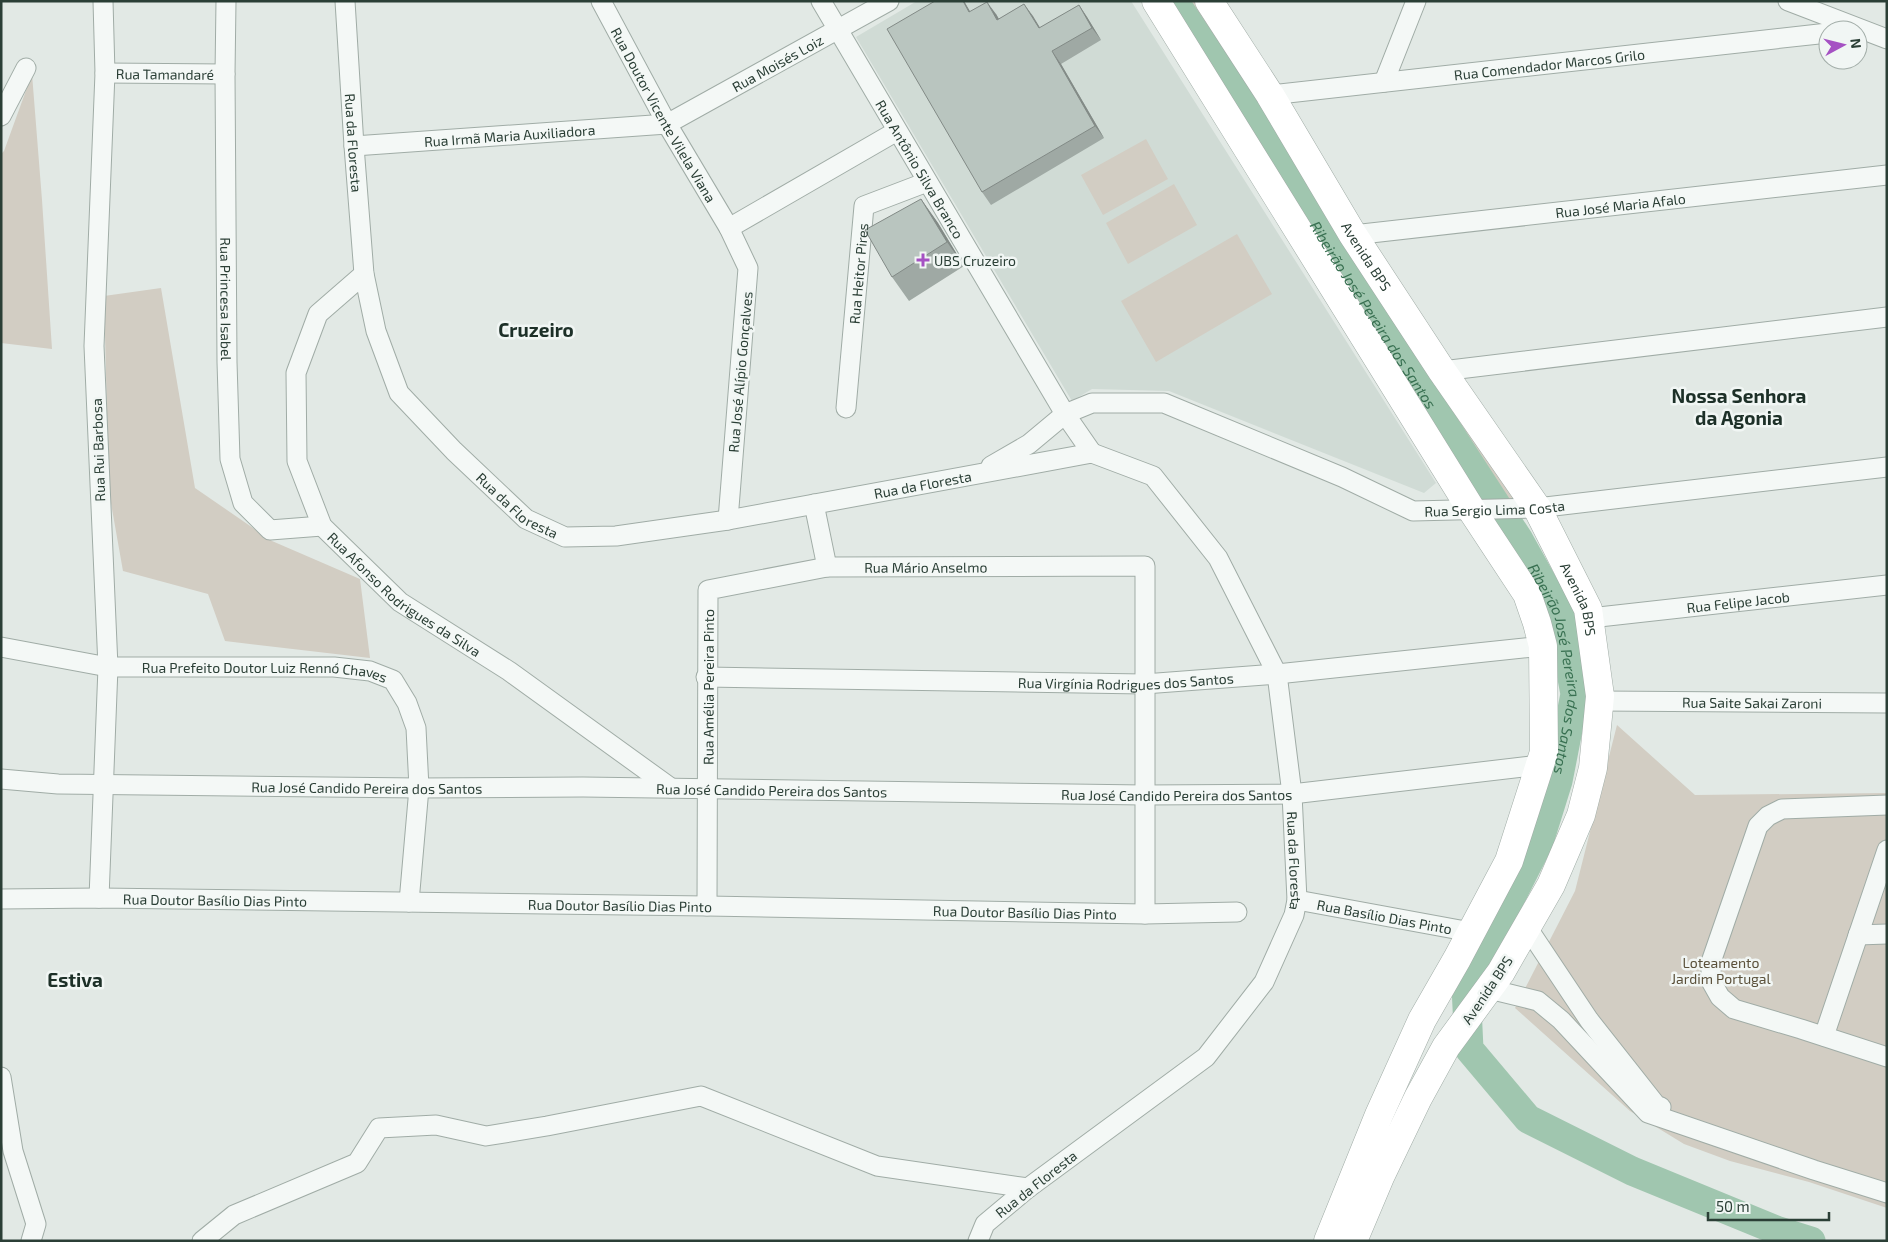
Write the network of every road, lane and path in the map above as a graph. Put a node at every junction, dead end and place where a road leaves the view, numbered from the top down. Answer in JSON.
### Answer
{"nodes":[{"id":1,"x":103,"y":1,"type":"edge"},
{"id":2,"x":226,"y":1,"type":"edge"},
{"id":3,"x":346,"y":1,"type":"edge"},
{"id":4,"x":601,"y":1,"type":"edge"},
{"id":5,"x":821,"y":1,"type":"edge"},
{"id":6,"x":889,"y":1,"type":"edge"},
{"id":7,"x":1156,"y":1,"type":"edge"},
{"id":8,"x":1209,"y":1,"type":"edge"},
{"id":9,"x":1416,"y":1,"type":"edge"},
{"id":10,"x":1788,"y":1,"type":"edge"},
{"id":11,"x":1835,"y":20,"type":"edge"},
{"id":12,"x":838,"y":31,"type":"junction"},
{"id":13,"x":1868,"y":33,"type":"edge"},
{"id":14,"x":1818,"y":34,"type":"edge"},
{"id":15,"x":1887,"y":39,"type":"edge"},
{"id":16,"x":26,"y":68,"type":"dead end"},
{"id":17,"x":105,"y":73,"type":"junction"},
{"id":18,"x":225,"y":74,"type":"junction"},
{"id":19,"x":1384,"y":82,"type":"junction"},
{"id":20,"x":1270,"y":95,"type":"junction"},
{"id":21,"x":1,"y":116,"type":"edge"},
{"id":22,"x":667,"y":124,"type":"junction"},
{"id":23,"x":897,"y":131,"type":"junction"},
{"id":24,"x":354,"y":146,"type":"junction"},
{"id":25,"x":1887,"y":175,"type":"edge"},
{"id":26,"x":927,"y":182,"type":"junction"},
{"id":27,"x":729,"y":228,"type":"junction"},
{"id":28,"x":1353,"y":235,"type":"junction"},
{"id":29,"x":364,"y":274,"type":"junction"},
{"id":30,"x":1887,"y":317,"type":"edge"},
{"id":31,"x":1442,"y":371,"type":"junction"},
{"id":32,"x":846,"y":408,"type":"dead end"},
{"id":33,"x":1065,"y":414,"type":"junction"},
{"id":34,"x":1092,"y":453,"type":"junction"},
{"id":35,"x":1887,"y":467,"type":"edge"},
{"id":36,"x":979,"y":473,"type":"junction"},
{"id":37,"x":814,"y":504,"type":"junction"},
{"id":38,"x":1473,"y":508,"type":"junction"},
{"id":39,"x":1533,"y":508,"type":"junction"},
{"id":40,"x":728,"y":520,"type":"junction"},
{"id":41,"x":322,"y":526,"type":"junction"},
{"id":42,"x":827,"y":567,"type":"junction"},
{"id":43,"x":1887,"y":585,"type":"edge"},
{"id":44,"x":708,"y":590,"type":"joint"},
{"id":45,"x":1590,"y":618,"type":"junction"},
{"id":46,"x":1543,"y":646,"type":"junction"},
{"id":47,"x":1,"y":647,"type":"edge"},
{"id":48,"x":108,"y":667,"type":"junction"},
{"id":49,"x":1277,"y":674,"type":"junction"},
{"id":50,"x":706,"y":677,"type":"junction"},
{"id":51,"x":1144,"y":684,"type":"junction"},
{"id":52,"x":1609,"y":701,"type":"junction"},
{"id":53,"x":1887,"y":704,"type":"edge"},
{"id":54,"x":1540,"y":765,"type":"junction"},
{"id":55,"x":1,"y":779,"type":"edge"},
{"id":56,"x":102,"y":783,"type":"junction"},
{"id":57,"x":418,"y":788,"type":"junction"},
{"id":58,"x":671,"y":788,"type":"junction"},
{"id":59,"x":707,"y":789,"type":"junction"},
{"id":60,"x":1292,"y":794,"type":"junction"},
{"id":61,"x":1144,"y":795,"type":"junction"},
{"id":62,"x":1887,"y":805,"type":"edge"},
{"id":63,"x":1887,"y":850,"type":"edge"},
{"id":64,"x":99,"y":898,"type":"junction"},
{"id":65,"x":1,"y":899,"type":"edge"},
{"id":66,"x":1296,"y":900,"type":"junction"},
{"id":67,"x":409,"y":902,"type":"junction"},
{"id":68,"x":707,"y":906,"type":"junction"},
{"id":69,"x":1237,"y":912,"type":"dead end"},
{"id":70,"x":1145,"y":914,"type":"junction"},
{"id":71,"x":1527,"y":927,"type":"junction"},
{"id":72,"x":1471,"y":932,"type":"junction"},
{"id":73,"x":1887,"y":934,"type":"edge"},
{"id":74,"x":1858,"y":935,"type":"junction"},
{"id":75,"x":1560,"y":974,"type":"junction"},
{"id":76,"x":1484,"y":996,"type":"junction"},
{"id":77,"x":1538,"y":1001,"type":"junction"},
{"id":78,"x":1824,"y":1036,"type":"junction"},
{"id":79,"x":1887,"y":1056,"type":"edge"},
{"id":80,"x":1,"y":1077,"type":"edge"},
{"id":81,"x":1693,"y":1129,"type":"junction"},
{"id":82,"x":1028,"y":1188,"type":"junction"},
{"id":83,"x":1887,"y":1193,"type":"edge"},
{"id":84,"x":31,"y":1241,"type":"edge"},
{"id":85,"x":202,"y":1241,"type":"edge"},
{"id":86,"x":978,"y":1241,"type":"edge"},
{"id":87,"x":1328,"y":1241,"type":"edge"},
{"id":88,"x":1353,"y":1241,"type":"edge"}],
"edges":[{"from":1,"to":17,"type":"street","name":"Rua Rui Barbosa"},
{"from":2,"to":18,"type":"street","name":"Rua Princesa Isabel"},
{"from":3,"to":24,"type":"street","name":"Rua da Floresta"},
{"from":4,"to":22,"type":"street","name":"Rua Doutor Vicente Vilela Viana"},
{"from":5,"to":12,"type":"street","name":"Rua Antônio Silva Branco"},
{"from":6,"to":12,"type":"street","name":"Rua Moisés Loiz"},
{"from":7,"to":38,"type":"main road"},
{"from":8,"to":20,"type":"main road","name":"Avenida BPS"},
{"from":9,"to":19,"type":"street"},
{"from":10,"to":11,"type":"street"},
{"from":12,"to":22,"type":"street","name":"Rua Moisés Loiz"},
{"from":12,"to":23,"type":"street","name":"Rua Antônio Silva Branco"},
{"from":13,"to":15,"type":"street"},
{"from":14,"to":19,"type":"street","name":"Rua Comendador Marcos Grilo"},
{"from":16,"to":21,"type":"street"},
{"from":17,"to":18,"type":"street","name":"Rua Tamandaré"},
{"from":17,"to":48,"type":"street","name":"Rua Rui Barbosa"},
{"from":18,"to":41,"type":"street","name":"Rua Princesa Isabel"},
{"from":19,"to":20,"type":"street","name":"Rua Comendador Marcos Grilo"},
{"from":20,"to":28,"type":"main road","name":"Avenida BPS"},
{"from":22,"to":24,"type":"street","name":"Rua Irmã Maria Auxiliadora"},
{"from":22,"to":27,"type":"street","name":"Rua Doutor Vicente Vilela Viana"},
{"from":23,"to":26,"type":"street","name":"Rua Antônio Silva Branco"},
{"from":23,"to":27,"type":"street"},
{"from":24,"to":29,"type":"street","name":"Rua da Floresta"},
{"from":25,"to":28,"type":"street","name":"Rua José Maria Afalo"},
{"from":26,"to":32,"type":"street","name":"Rua Heitor Pires"},
{"from":26,"to":33,"type":"street","name":"Rua Antônio Silva Branco"},
{"from":27,"to":40,"type":"street","name":"Rua José Alípio Gonçalves"},
{"from":28,"to":31,"type":"main road","name":"Avenida BPS"},
{"from":29,"to":40,"type":"street","name":"Rua da Floresta"},
{"from":29,"to":41,"type":"street","name":"Rua Afonso Rodrigues da Silva"},
{"from":30,"to":31,"type":"street"},
{"from":31,"to":39,"type":"main road","name":"Avenida BPS"},
{"from":33,"to":34,"type":"street"},
{"from":33,"to":36,"type":"street","name":"Rua Sergio Lima Costa"},
{"from":33,"to":38,"type":"street","name":"Rua Sergio Lima Costa"},
{"from":34,"to":36,"type":"street","name":"Rua da Floresta"},
{"from":34,"to":49,"type":"street","name":"Rua da Floresta"},
{"from":35,"to":39,"type":"street","name":"Rua Sergio Lima Costa"},
{"from":36,"to":37,"type":"street","name":"Rua da Floresta"},
{"from":37,"to":40,"type":"street","name":"Rua da Floresta"},
{"from":37,"to":42,"type":"street"},
{"from":38,"to":39,"type":"street","name":"Rua Sergio Lima Costa"},
{"from":38,"to":46,"type":"main road"},
{"from":39,"to":45,"type":"main road","name":"Avenida BPS"},
{"from":41,"to":58,"type":"street","name":"Rua Afonso Rodrigues da Silva"},
{"from":42,"to":44,"type":"street","name":"Rua Mário Anselmo"},
{"from":42,"to":51,"type":"street","name":"Rua Mário Anselmo"},
{"from":43,"to":45,"type":"street","name":"Rua Felipe Jacob"},
{"from":44,"to":50,"type":"street","name":"Rua Amélia Pereira Pinto"},
{"from":45,"to":52,"type":"main road","name":"Avenida BPS"},
{"from":46,"to":49,"type":"street","name":"Rua Virgínia Rodrigues dos Santos"},
{"from":46,"to":54,"type":"main road"},
{"from":47,"to":48,"type":"street","name":"Rua Prefeito Doutor Luiz Rennó Chaves"},
{"from":48,"to":56,"type":"street","name":"Rua Rui Barbosa"},
{"from":48,"to":57,"type":"street","name":"Rua Prefeito Doutor Luiz Rennó Chaves"},
{"from":49,"to":51,"type":"street","name":"Rua Virgínia Rodrigues dos Santos"},
{"from":49,"to":60,"type":"street","name":"Rua da Floresta"},
{"from":50,"to":51,"type":"street","name":"Rua Virgínia Rodrigues dos Santos"},
{"from":50,"to":59,"type":"street","name":"Rua Amélia Pereira Pinto"},
{"from":51,"to":61,"type":"street"},
{"from":52,"to":53,"type":"street","name":"Rua Saite Sakai Zaroni"},
{"from":52,"to":71,"type":"main road","name":"Avenida BPS"},
{"from":54,"to":60,"type":"street","name":"Rua José Candido Pereira dos Santos"},
{"from":54,"to":72,"type":"main road"},
{"from":55,"to":56,"type":"street","name":"Rua José Candido Pereira dos Santos"},
{"from":56,"to":57,"type":"street","name":"Rua José Candido Pereira dos Santos"},
{"from":56,"to":64,"type":"street","name":"Rua Rui Barbosa"},
{"from":57,"to":58,"type":"street","name":"Rua José Candido Pereira dos Santos"},
{"from":57,"to":67,"type":"street","name":"Rua Prefeito Doutor Luiz Rennó Chaves"},
{"from":58,"to":59,"type":"street","name":"Rua José Candido Pereira dos Santos"},
{"from":59,"to":61,"type":"street","name":"Rua José Candido Pereira dos Santos"},
{"from":59,"to":68,"type":"street","name":"Rua Amélia Pereira Pinto"},
{"from":60,"to":61,"type":"street","name":"Rua José Candido Pereira dos Santos"},
{"from":60,"to":66,"type":"street","name":"Rua da Floresta"},
{"from":61,"to":70,"type":"street"},
{"from":62,"to":78,"type":"street"},
{"from":63,"to":74,"type":"street"},
{"from":64,"to":65,"type":"street","name":"Rua Doutor Basílio Dias Pinto"},
{"from":64,"to":67,"type":"street","name":"Rua Doutor Basílio Dias Pinto"},
{"from":66,"to":72,"type":"street","name":"Rua Basílio Dias Pinto"},
{"from":66,"to":82,"type":"street","name":"Rua da Floresta"},
{"from":67,"to":68,"type":"street","name":"Rua Doutor Basílio Dias Pinto"},
{"from":68,"to":70,"type":"street","name":"Rua Doutor Basílio Dias Pinto"},
{"from":69,"to":70,"type":"street","name":"Rua Doutor Basílio Dias Pinto"},
{"from":71,"to":75,"type":"street"},
{"from":71,"to":76,"type":"main road","name":"Avenida BPS"},
{"from":72,"to":87,"type":"main road"},
{"from":73,"to":74,"type":"street"},
{"from":74,"to":78,"type":"street"},
{"from":75,"to":77,"type":"street"},
{"from":75,"to":81,"type":"street"},
{"from":76,"to":77,"type":"street"},
{"from":76,"to":88,"type":"main road","name":"Avenida BPS"},
{"from":77,"to":81,"type":"street"},
{"from":78,"to":79,"type":"street"},
{"from":80,"to":84,"type":"street"},
{"from":81,"to":83,"type":"street"},
{"from":82,"to":85,"type":"street"},
{"from":82,"to":86,"type":"street","name":"Rua da Floresta"}]}
